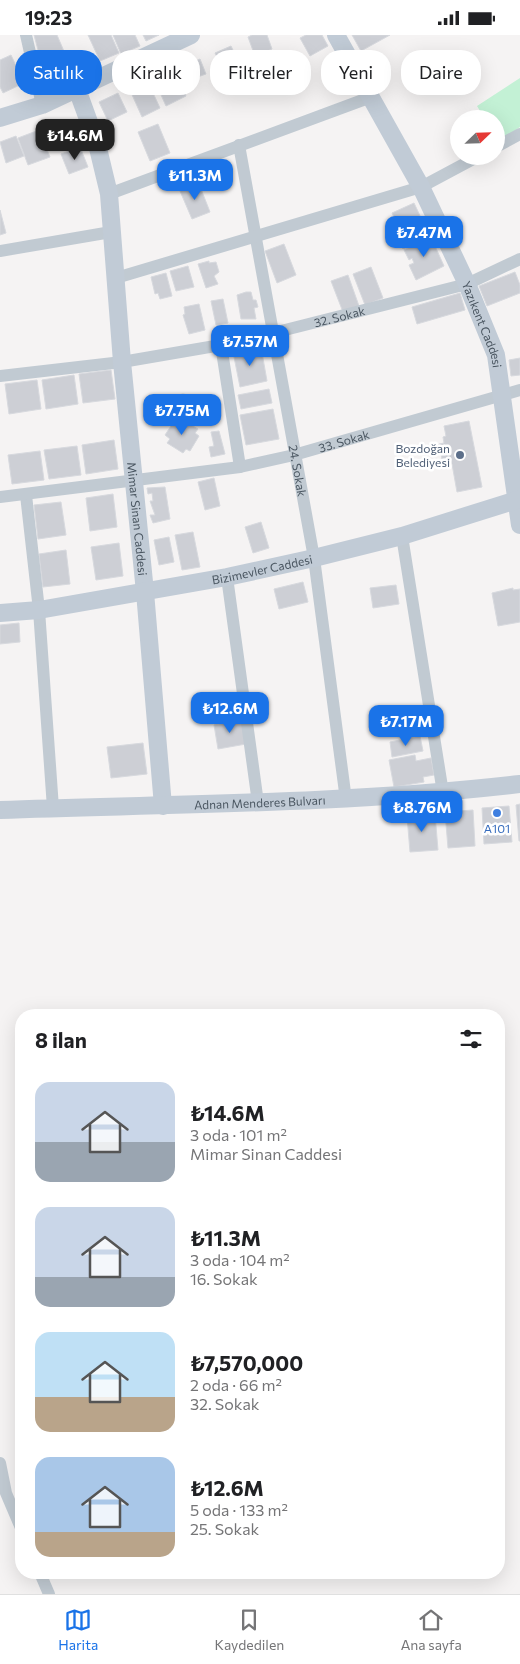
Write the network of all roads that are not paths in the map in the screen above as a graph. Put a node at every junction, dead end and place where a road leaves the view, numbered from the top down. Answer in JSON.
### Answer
{"nodes":[{"id":1,"x":26,"y":35,"type":"edge"},
{"id":2,"x":190,"y":35,"type":"edge"},
{"id":3,"x":336,"y":35,"type":"edge"},
{"id":4,"x":102,"y":77,"type":"edge"},
{"id":5,"x":64,"y":95,"type":"edge"},
{"id":6,"x":79,"y":95,"type":"edge"},
{"id":7,"x":371,"y":97,"type":"junction"},
{"id":8,"x":42,"y":105,"type":"junction"},
{"id":9,"x":0,"y":118,"type":"edge"},
{"id":10,"x":520,"y":134,"type":"edge"},
{"id":11,"x":505,"y":142,"type":"edge"},
{"id":12,"x":239,"y":145,"type":"junction"},
{"id":13,"x":462,"y":165,"type":"edge"},
{"id":14,"x":421,"y":187,"type":"junction"},
{"id":15,"x":109,"y":194,"type":"junction"},
{"id":16,"x":111,"y":231,"type":"junction"},
{"id":17,"x":257,"y":237,"type":"junction"},
{"id":18,"x":0,"y":251,"type":"edge"},
{"id":19,"x":520,"y":259,"type":"edge"},
{"id":20,"x":116,"y":278,"type":"junction"},
{"id":21,"x":467,"y":284,"type":"junction"},
{"id":22,"x":273,"y":333,"type":"junction"},
{"id":23,"x":221,"y":345,"type":"junction"},
{"id":24,"x":122,"y":362,"type":"junction"},
{"id":25,"x":0,"y":377,"type":"edge"},
{"id":26,"x":520,"y":390,"type":"edge"},
{"id":27,"x":503,"y":394,"type":"junction"},
{"id":28,"x":294,"y":455,"type":"junction"},
{"id":29,"x":240,"y":467,"type":"junction"},
{"id":30,"x":133,"y":482,"type":"junction"},
{"id":31,"x":26,"y":495,"type":"junction"},
{"id":32,"x":0,"y":497,"type":"edge"},
{"id":33,"x":518,"y":499,"type":"edge"},
{"id":34,"x":520,"y":525,"type":"edge"},
{"id":35,"x":402,"y":536,"type":"junction"},
{"id":36,"x":314,"y":558,"type":"junction"},
{"id":37,"x":227,"y":577,"type":"junction"},
{"id":38,"x":145,"y":592,"type":"junction"},
{"id":39,"x":39,"y":610,"type":"junction"},
{"id":40,"x":0,"y":613,"type":"edge"},
{"id":41,"x":520,"y":784,"type":"edge"},
{"id":42,"x":443,"y":793,"type":"junction"},
{"id":43,"x":346,"y":800,"type":"junction"},
{"id":44,"x":258,"y":803,"type":"junction"},
{"id":45,"x":163,"y":806,"type":"junction"},
{"id":46,"x":53,"y":808,"type":"junction"},
{"id":47,"x":0,"y":810,"type":"edge"},
{"id":48,"x":0,"y":1463,"type":"edge"},
{"id":49,"x":15,"y":1514,"type":"edge"},
{"id":50,"x":43,"y":1579,"type":"edge"},
{"id":51,"x":49,"y":1594,"type":"edge"}],
"edges":[{"from":1,"to":8,"type":"street"},
{"from":2,"to":4,"type":"street"},
{"from":3,"to":7,"type":"street","name":"Yazıkent Caddesi"},
{"from":5,"to":8,"type":"street"},
{"from":6,"to":15,"type":"street","name":"Mimar Sinan Caddesi"},
{"from":7,"to":12,"type":"street"},
{"from":7,"to":14,"type":"street","name":"Yazıkent Caddesi"},
{"from":8,"to":9,"type":"street"},
{"from":10,"to":11,"type":"street"},
{"from":12,"to":15,"type":"street"},
{"from":12,"to":17,"type":"street","name":"24. Sokak"},
{"from":13,"to":14,"type":"street"},
{"from":14,"to":17,"type":"street"},
{"from":14,"to":21,"type":"street","name":"Yazıkent Caddesi"},
{"from":15,"to":16,"type":"street","name":"Mimar Sinan Caddesi"},
{"from":16,"to":18,"type":"street"},
{"from":16,"to":20,"type":"street","name":"Mimar Sinan Caddesi"},
{"from":17,"to":20,"type":"street"},
{"from":17,"to":22,"type":"street","name":"24. Sokak"},
{"from":19,"to":21,"type":"street","name":"32. Sokak"},
{"from":20,"to":24,"type":"street","name":"Mimar Sinan Caddesi"},
{"from":21,"to":22,"type":"street","name":"32. Sokak"},
{"from":21,"to":27,"type":"street","name":"Yazıkent Caddesi"},
{"from":22,"to":23,"type":"street","name":"32. Sokak"},
{"from":22,"to":28,"type":"street","name":"24. Sokak"},
{"from":23,"to":24,"type":"street","name":"32. Sokak"},
{"from":23,"to":29,"type":"street"},
{"from":24,"to":25,"type":"street","name":"32. Sokak"},
{"from":24,"to":30,"type":"street","name":"Mimar Sinan Caddesi"},
{"from":26,"to":27,"type":"street","name":"33. Sokak"},
{"from":27,"to":28,"type":"street","name":"33. Sokak"},
{"from":27,"to":33,"type":"street","name":"Yazıkent Caddesi"},
{"from":28,"to":29,"type":"street","name":"33. Sokak"},
{"from":28,"to":36,"type":"street","name":"24. Sokak"},
{"from":29,"to":30,"type":"street","name":"33. Sokak"},
{"from":30,"to":31,"type":"street","name":"33. Sokak"},
{"from":30,"to":38,"type":"street","name":"Mimar Sinan Caddesi"},
{"from":31,"to":32,"type":"street","name":"33. Sokak"},
{"from":31,"to":39,"type":"street"},
{"from":33,"to":34,"type":"street","name":"Yazıkent Caddesi"},
{"from":33,"to":35,"type":"street","name":"Bizimevler Caddesi"},
{"from":35,"to":36,"type":"street","name":"Bizimevler Caddesi"},
{"from":35,"to":42,"type":"street"},
{"from":36,"to":37,"type":"street","name":"Bizimevler Caddesi"},
{"from":36,"to":43,"type":"street","name":"24. Sokak"},
{"from":37,"to":38,"type":"street","name":"Bizimevler Caddesi"},
{"from":37,"to":44,"type":"street"},
{"from":38,"to":39,"type":"street","name":"Bizimevler Caddesi"},
{"from":38,"to":45,"type":"street","name":"Mimar Sinan Caddesi"},
{"from":39,"to":40,"type":"street","name":"Bizimevler Caddesi"},
{"from":39,"to":46,"type":"street"},
{"from":41,"to":42,"type":"street","name":"Adnan Menderes Bulvarı"},
{"from":42,"to":43,"type":"street","name":"Adnan Menderes Bulvarı"},
{"from":43,"to":44,"type":"street","name":"Adnan Menderes Bulvarı"},
{"from":44,"to":45,"type":"street","name":"Adnan Menderes Bulvarı"},
{"from":45,"to":46,"type":"street","name":"Adnan Menderes Bulvarı"},
{"from":46,"to":47,"type":"street","name":"Adnan Menderes Bulvarı"},
{"from":48,"to":49,"type":"street"},
{"from":50,"to":51,"type":"street"}]}
